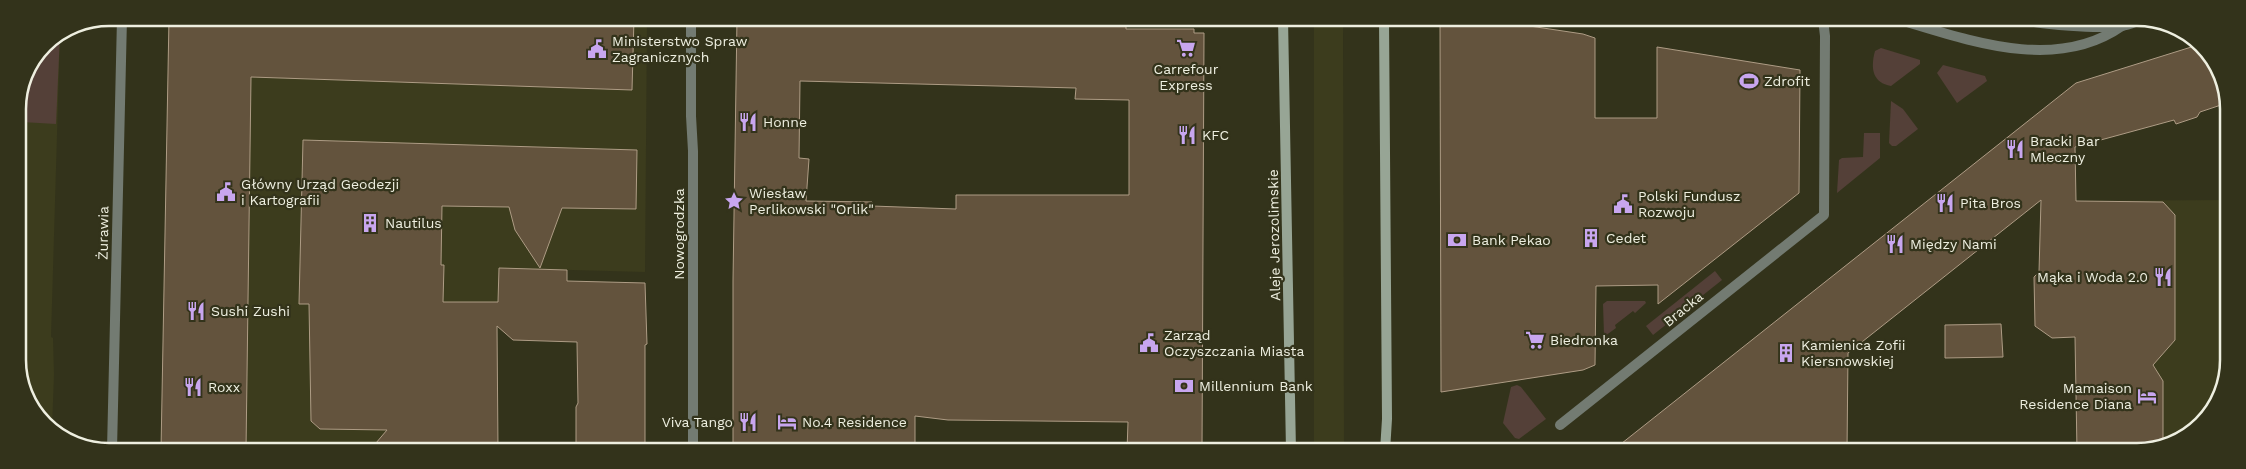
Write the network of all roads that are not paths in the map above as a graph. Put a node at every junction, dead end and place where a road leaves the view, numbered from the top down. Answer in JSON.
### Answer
{"nodes":[{"id":1,"x":122,"y":26,"type":"edge"},
{"id":2,"x":691,"y":26,"type":"edge"},
{"id":3,"x":1283,"y":26,"type":"edge"},
{"id":4,"x":1384,"y":26,"type":"edge"},
{"id":5,"x":1824,"y":26,"type":"edge"},
{"id":6,"x":1922,"y":26,"type":"edge"},
{"id":7,"x":2122,"y":26,"type":"edge"},
{"id":8,"x":1560,"y":425,"type":"dead end"},
{"id":9,"x":112,"y":443,"type":"edge"},
{"id":10,"x":692,"y":443,"type":"edge"},
{"id":11,"x":1291,"y":443,"type":"edge"},
{"id":12,"x":1386,"y":443,"type":"edge"}],
"edges":[{"from":1,"to":9,"type":"street","name":"Żurawia"},
{"from":2,"to":10,"type":"street","name":"Nowogrodzka"},
{"from":3,"to":11,"type":"main road","name":"Aleje Jerozolimskie"},
{"from":4,"to":12,"type":"main road"},
{"from":5,"to":8,"type":"street","name":"Bracka"},
{"from":6,"to":7,"type":"street"}]}
